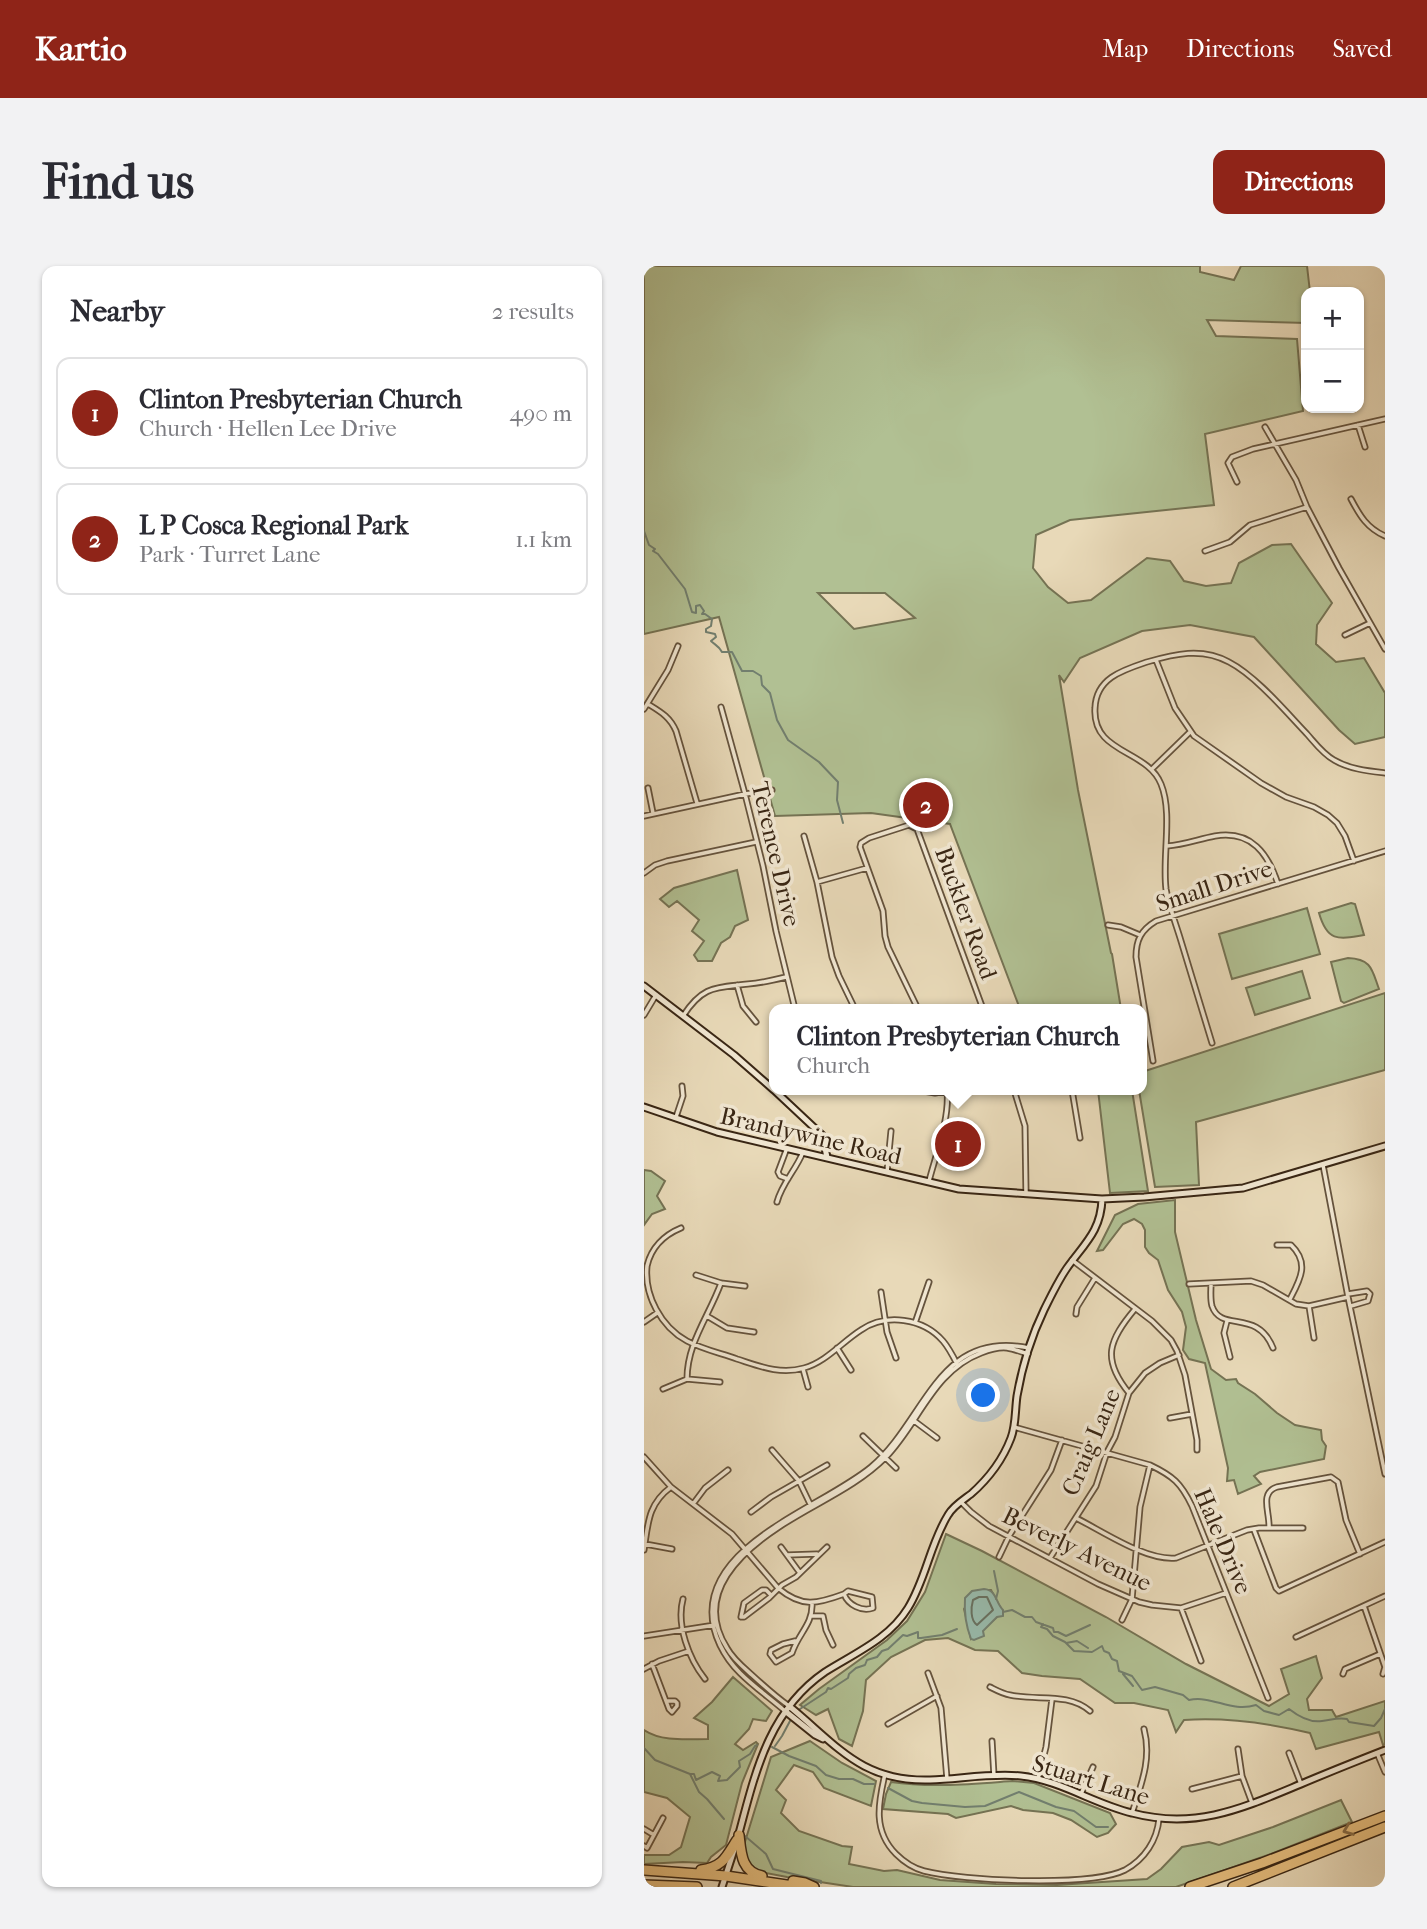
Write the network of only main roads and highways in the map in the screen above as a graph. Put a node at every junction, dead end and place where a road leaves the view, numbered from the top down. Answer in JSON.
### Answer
{"nodes":[{"id":1,"x":644,"y":986,"type":"edge"},
{"id":2,"x":769,"y":1086,"type":"edge"},
{"id":3,"x":786,"y":1095,"type":"edge"},
{"id":4,"x":644,"y":1107,"type":"edge"},
{"id":5,"x":1385,"y":1146,"type":"edge"},
{"id":6,"x":827,"y":1157,"type":"junction"},
{"id":7,"x":1102,"y":1199,"type":"junction"},
{"id":8,"x":787,"y":1709,"type":"junction"},
{"id":9,"x":1385,"y":1750,"type":"edge"},
{"id":10,"x":1385,"y":1815,"type":"edge"},
{"id":11,"x":1385,"y":1827,"type":"edge"},
{"id":12,"x":738,"y":1837,"type":"junction"},
{"id":13,"x":644,"y":1870,"type":"edge"},
{"id":14,"x":687,"y":1872,"type":"junction"},
{"id":15,"x":726,"y":1876,"type":"junction"},
{"id":16,"x":644,"y":1885,"type":"edge"},
{"id":17,"x":661,"y":1886,"type":"edge"},
{"id":18,"x":697,"y":1887,"type":"edge"},
{"id":19,"x":723,"y":1887,"type":"edge"},
{"id":20,"x":800,"y":1887,"type":"edge"},
{"id":21,"x":814,"y":1887,"type":"edge"},
{"id":22,"x":1190,"y":1887,"type":"edge"},
{"id":23,"x":1233,"y":1887,"type":"edge"}],
"edges":[{"from":1,"to":2,"type":"main road"},
{"from":3,"to":6,"type":"main road"},
{"from":4,"to":6,"type":"main road","name":"Brandywine Road"},
{"from":5,"to":7,"type":"main road","name":"Brandywine Road"},
{"from":6,"to":7,"type":"main road","name":"Brandywine Road"},
{"from":7,"to":8,"type":"main road"},
{"from":8,"to":9,"type":"main road","name":"Stuart Lane"},
{"from":8,"to":12,"type":"main road"},
{"from":10,"to":22,"type":"highway","one_way":true},
{"from":11,"to":23,"type":"highway"},
{"from":12,"to":14,"type":"highway"},
{"from":12,"to":15,"type":"main road"},
{"from":12,"to":21,"type":"highway"},
{"from":13,"to":14,"type":"highway"},
{"from":14,"to":15,"type":"highway"},
{"from":15,"to":19,"type":"main road"},
{"from":15,"to":20,"type":"highway"},
{"from":16,"to":17,"type":"highway"},
{"from":17,"to":18,"type":"highway"}]}
